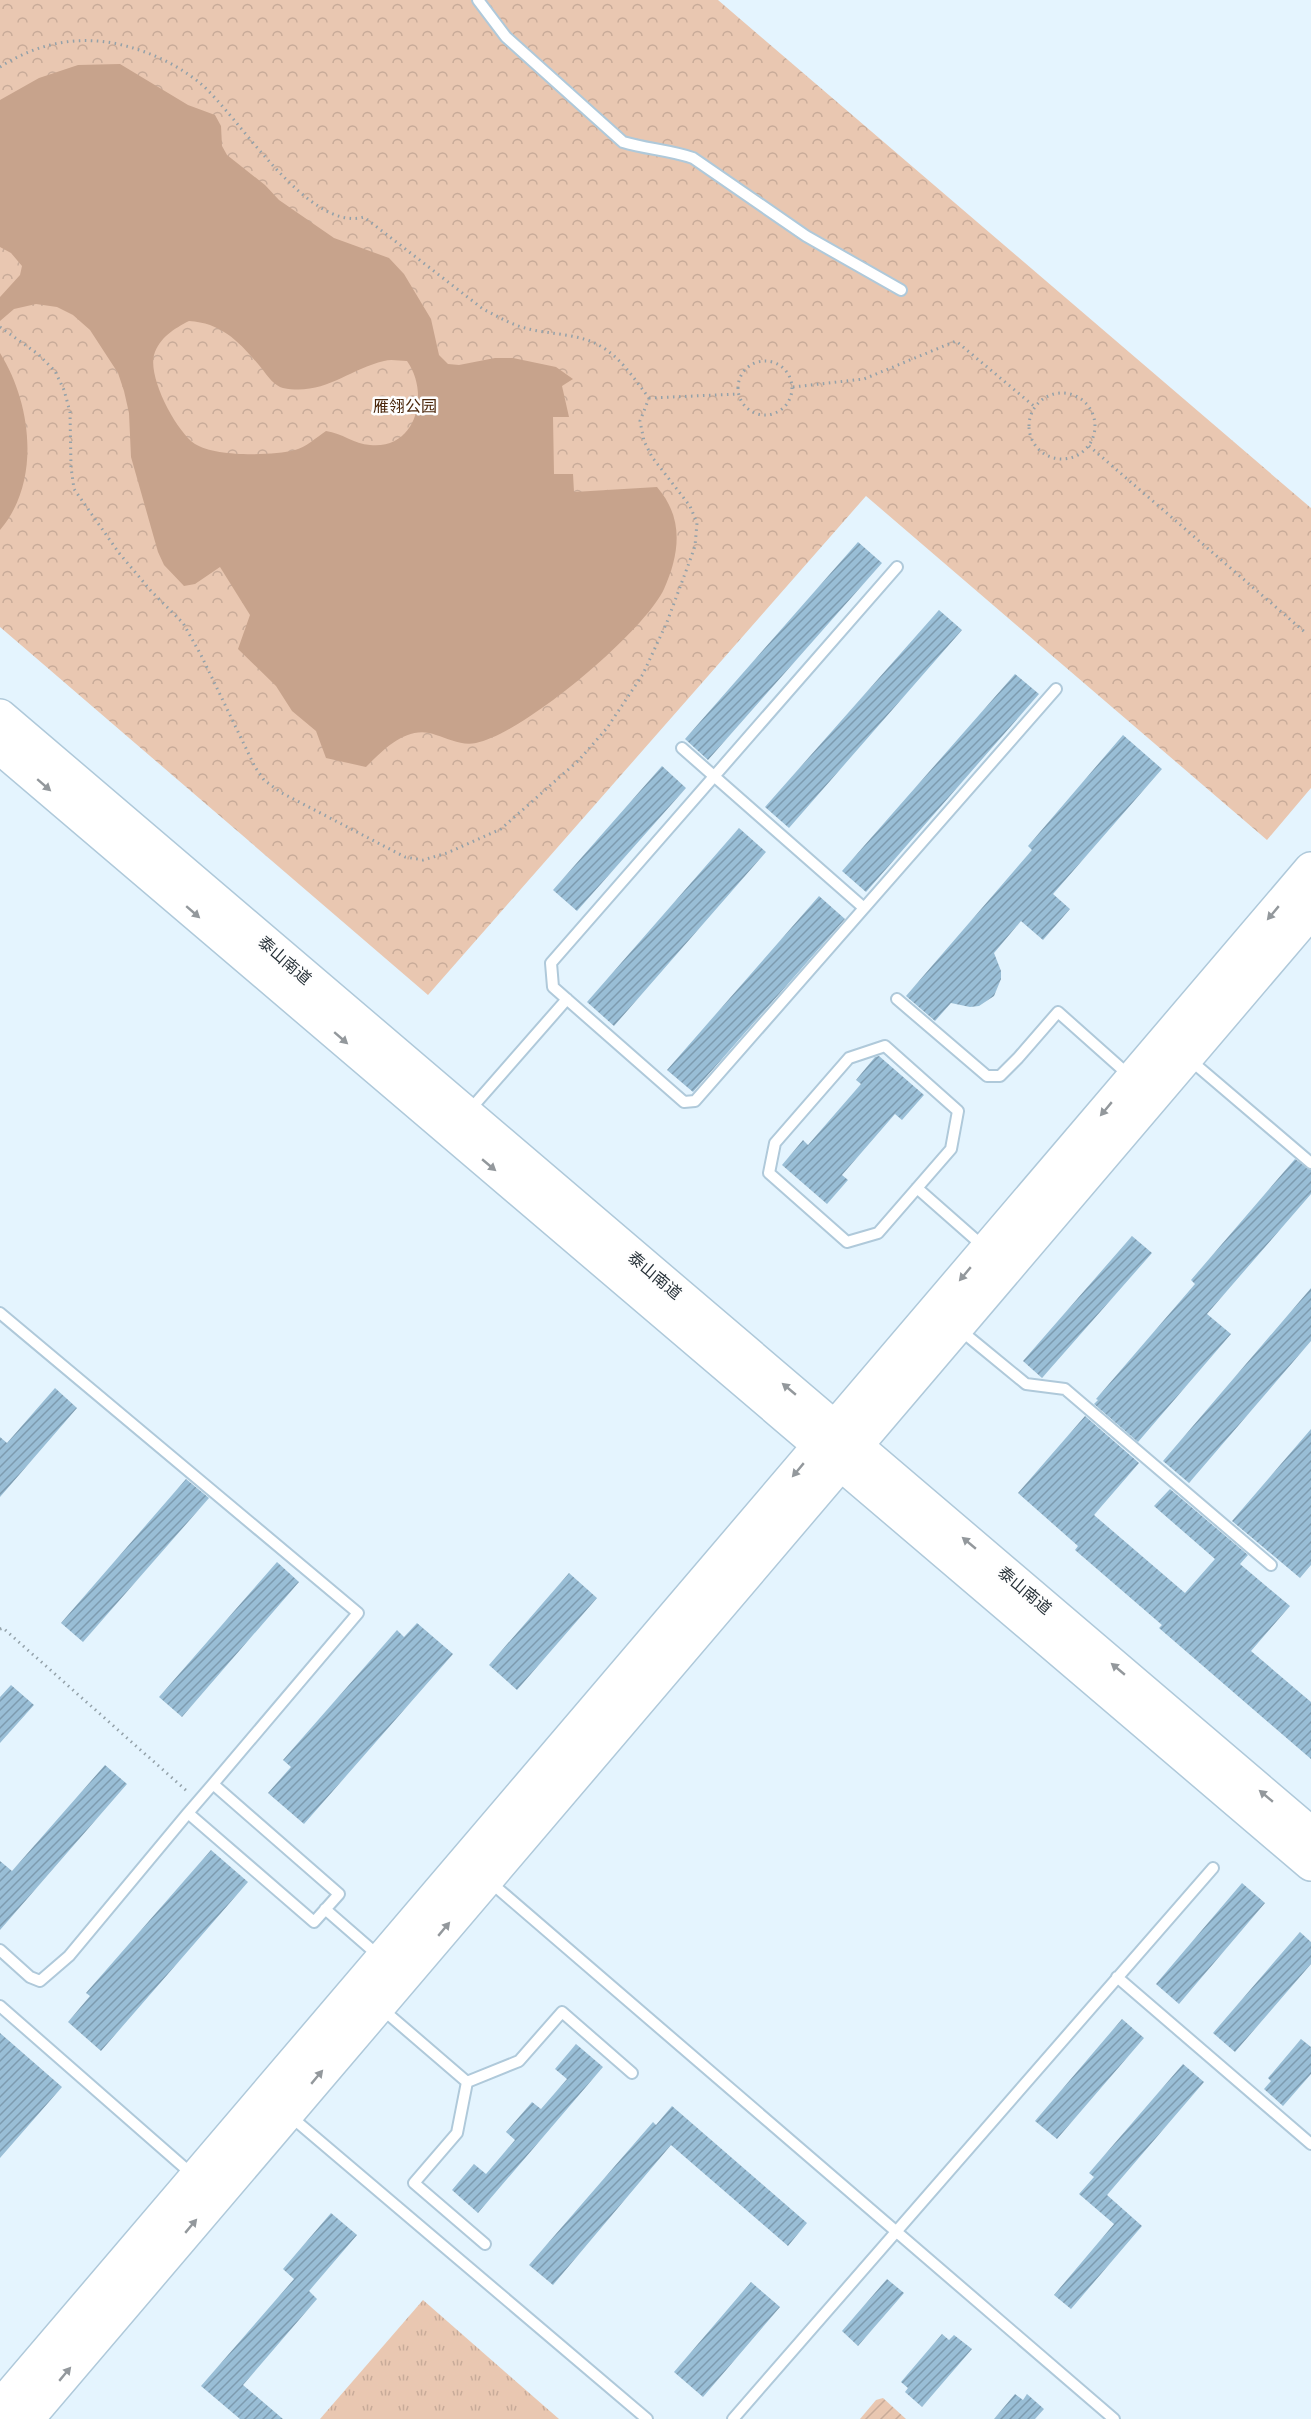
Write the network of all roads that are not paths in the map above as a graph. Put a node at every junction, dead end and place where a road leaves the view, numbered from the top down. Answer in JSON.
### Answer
{"nodes":[{"id":1,"x":478,"y":0,"type":"edge"},
{"id":2,"x":902,"y":290,"type":"dead end"},
{"id":3,"x":897,"y":567,"type":"dead end"},
{"id":4,"x":1056,"y":689,"type":"dead end"},
{"id":5,"x":0,"y":716,"type":"edge"},
{"id":6,"x":0,"y":747,"type":"edge"},
{"id":7,"x":682,"y":748,"type":"dead end"},
{"id":8,"x":714,"y":777,"type":"junction"},
{"id":9,"x":1311,"y":869,"type":"edge"},
{"id":10,"x":864,"y":908,"type":"junction"},
{"id":11,"x":1311,"y":910,"type":"edge"},
{"id":12,"x":567,"y":999,"type":"junction"},
{"id":13,"x":897,"y":999,"type":"dead end"},
{"id":14,"x":1186,"y":1057,"type":"junction"},
{"id":15,"x":1132,"y":1078,"type":"junction"},
{"id":16,"x":466,"y":1114,"type":"junction"},
{"id":17,"x":1311,"y":1163,"type":"edge"},
{"id":18,"x":916,"y":1188,"type":"junction"},
{"id":19,"x":986,"y":1249,"type":"junction"},
{"id":20,"x":0,"y":1313,"type":"edge"},
{"id":21,"x":957,"y":1327,"type":"junction"},
{"id":22,"x":837,"y":1446,"type":"junction"},
{"id":23,"x":1271,"y":1566,"type":"dead end"},
{"id":24,"x":213,"y":1784,"type":"junction"},
{"id":25,"x":188,"y":1813,"type":"junction"},
{"id":26,"x":1308,"y":1825,"type":"edge"},
{"id":27,"x":1311,"y":1864,"type":"edge"},
{"id":28,"x":1213,"y":1868,"type":"dead end"},
{"id":29,"x":487,"y":1878,"type":"junction"},
{"id":30,"x":325,"y":1909,"type":"junction"},
{"id":31,"x":0,"y":1950,"type":"edge"},
{"id":32,"x":382,"y":1959,"type":"junction"},
{"id":33,"x":1117,"y":1977,"type":"junction"},
{"id":34,"x":0,"y":2006,"type":"edge"},
{"id":35,"x":379,"y":2006,"type":"junction"},
{"id":36,"x":632,"y":2073,"type":"dead end"},
{"id":37,"x":467,"y":2082,"type":"junction"},
{"id":38,"x":287,"y":2113,"type":"junction"},
{"id":39,"x":1311,"y":2144,"type":"edge"},
{"id":40,"x":195,"y":2177,"type":"junction"},
{"id":41,"x":896,"y":2231,"type":"junction"},
{"id":42,"x":485,"y":2244,"type":"dead end"},
{"id":43,"x":0,"y":2407,"type":"edge"},
{"id":44,"x":27,"y":2419,"type":"edge"},
{"id":45,"x":647,"y":2419,"type":"edge"},
{"id":46,"x":733,"y":2419,"type":"edge"},
{"id":47,"x":1114,"y":2419,"type":"edge"}],
"edges":[{"from":1,"to":2,"type":"lane"},
{"from":3,"to":8,"type":"lane"},
{"from":4,"to":10,"type":"lane"},
{"from":5,"to":16,"type":"main road","name":"泰山南道"},
{"from":6,"to":22,"type":"main road","name":"泰山南道","one_way":true},
{"from":7,"to":8,"type":"lane"},
{"from":8,"to":10,"type":"lane"},
{"from":8,"to":12,"type":"lane"},
{"from":9,"to":15,"type":"main road","one_way":true},
{"from":10,"to":12,"type":"lane"},
{"from":11,"to":14,"type":"main road"},
{"from":12,"to":16,"type":"lane"},
{"from":13,"to":15,"type":"lane"},
{"from":14,"to":17,"type":"lane"},
{"from":14,"to":21,"type":"main road"},
{"from":15,"to":19,"type":"main road","one_way":true},
{"from":22,"to":16,"type":"main road","name":"泰山南道","one_way":true},
{"from":18,"to":18,"type":"lane"},
{"from":18,"to":19,"type":"lane"},
{"from":19,"to":22,"type":"main road","one_way":true},
{"from":20,"to":24,"type":"lane"},
{"from":21,"to":22,"type":"main road"},
{"from":21,"to":23,"type":"lane"},
{"from":26,"to":22,"type":"main road","name":"泰山南道","one_way":true},
{"from":22,"to":27,"type":"main road","name":"泰山南道"},
{"from":22,"to":29,"type":"main road"},
{"from":22,"to":32,"type":"main road","one_way":true},
{"from":24,"to":25,"type":"lane"},
{"from":24,"to":30,"type":"lane"},
{"from":25,"to":30,"type":"lane"},
{"from":25,"to":31,"type":"lane"},
{"from":28,"to":33,"type":"lane"},
{"from":35,"to":29,"type":"main road","one_way":true},
{"from":29,"to":41,"type":"lane"},
{"from":30,"to":32,"type":"lane"},
{"from":32,"to":40,"type":"main road"},
{"from":33,"to":39,"type":"lane"},
{"from":33,"to":41,"type":"lane"},
{"from":34,"to":40,"type":"lane"},
{"from":35,"to":37,"type":"lane"},
{"from":38,"to":35,"type":"main road","one_way":true},
{"from":36,"to":37,"type":"lane"},
{"from":37,"to":42,"type":"lane"},
{"from":44,"to":38,"type":"main road","one_way":true},
{"from":38,"to":45,"type":"lane"},
{"from":40,"to":43,"type":"main road"},
{"from":41,"to":46,"type":"lane"},
{"from":41,"to":47,"type":"lane"}]}
